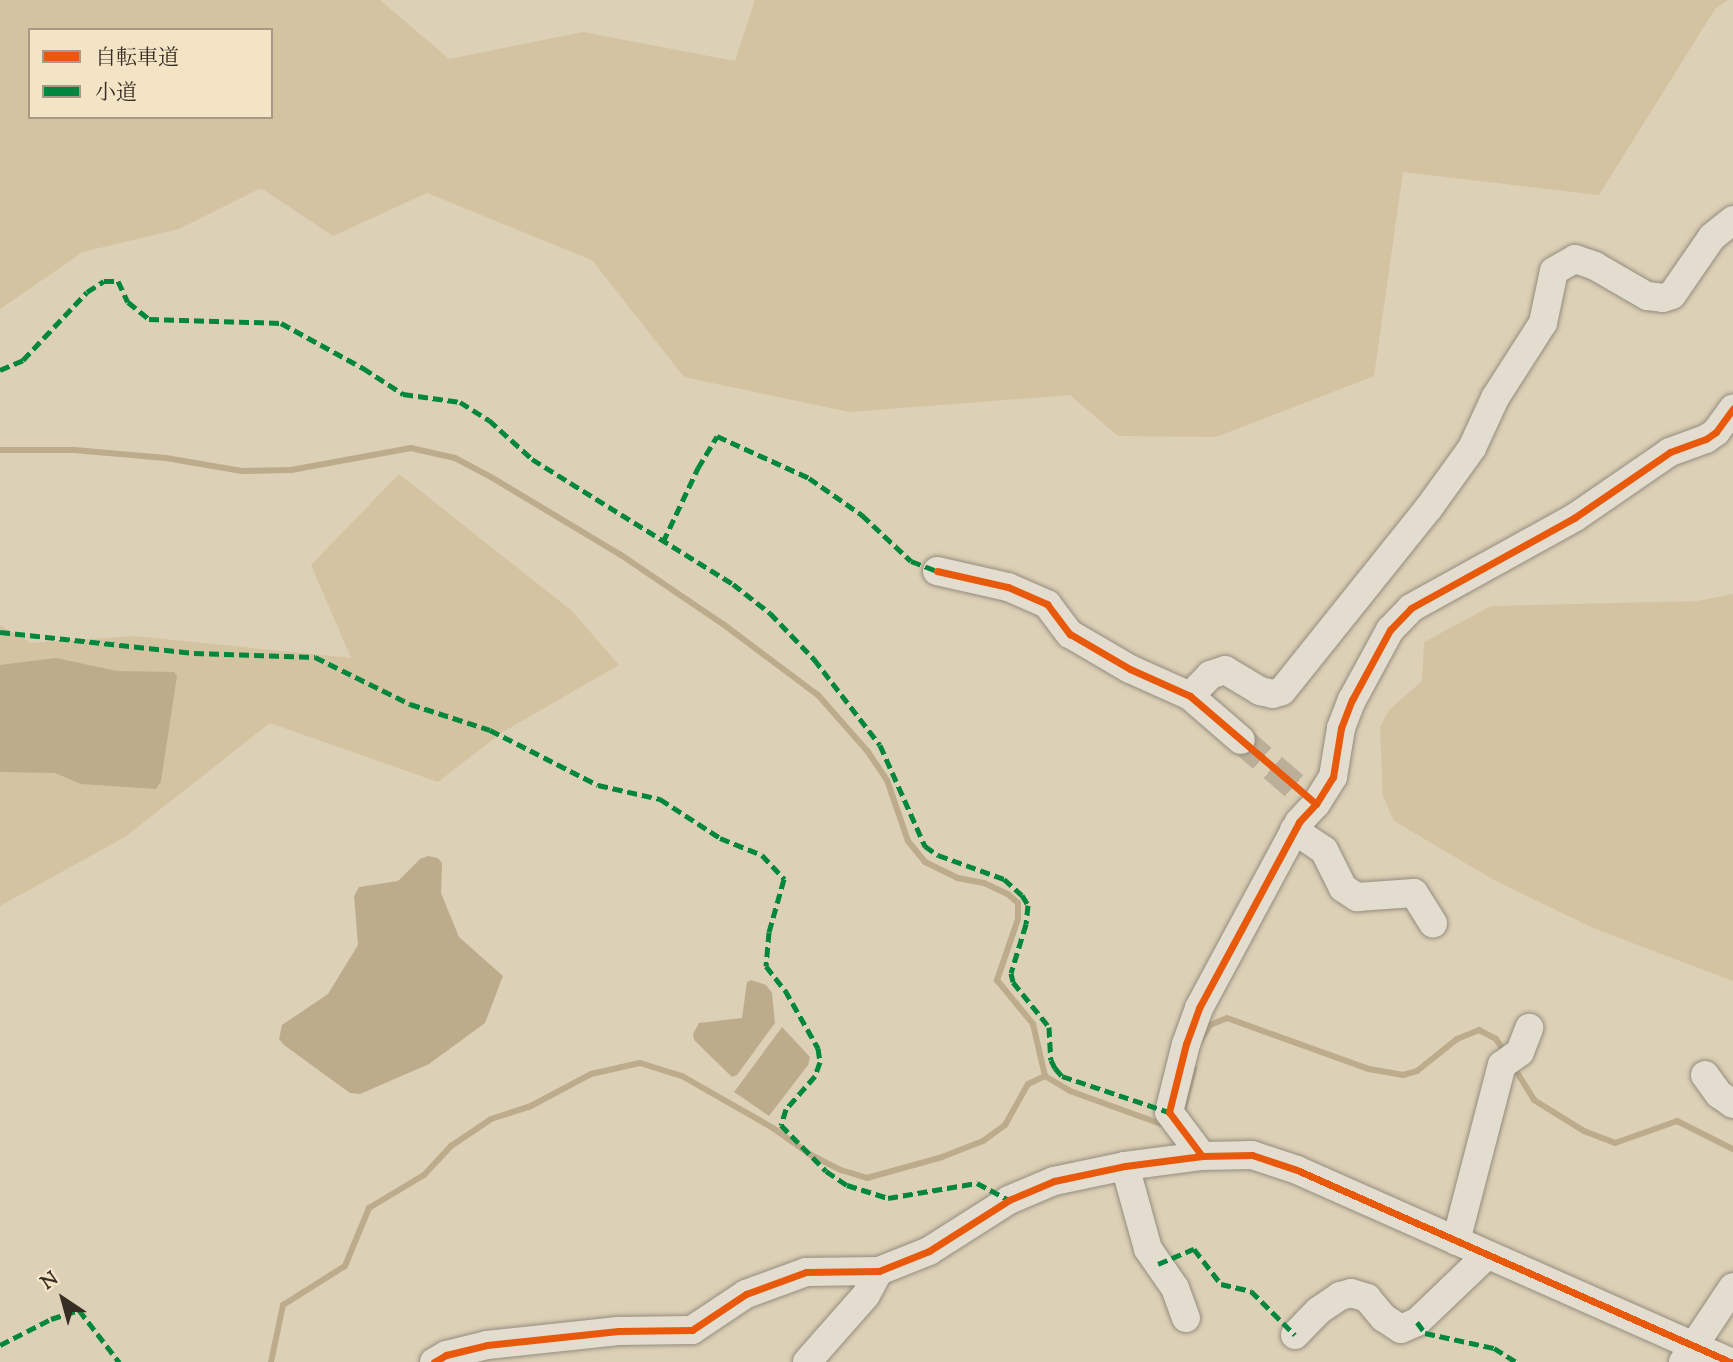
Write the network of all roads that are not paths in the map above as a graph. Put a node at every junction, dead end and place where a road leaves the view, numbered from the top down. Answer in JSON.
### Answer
{"nodes":[{"id":1,"x":1733,"y":220,"type":"edge"},
{"id":2,"x":1733,"y":409,"type":"edge"},
{"id":3,"x":937,"y":571,"type":"dead end"},
{"id":4,"x":1190,"y":696,"type":"junction"},
{"id":5,"x":1241,"y":740,"type":"tunnel mouth"},
{"id":6,"x":1294,"y":830,"type":"junction"},
{"id":7,"x":1433,"y":923,"type":"dead end"},
{"id":8,"x":1529,"y":1028,"type":"dead end"},
{"id":9,"x":1705,"y":1075,"type":"dead end"},
{"id":10,"x":1733,"y":1104,"type":"edge"},
{"id":11,"x":1194,"y":1147,"type":"junction"},
{"id":12,"x":1125,"y":1166,"type":"junction"},
{"id":13,"x":1456,"y":1241,"type":"junction"},
{"id":14,"x":1487,"y":1255,"type":"junction"},
{"id":15,"x":879,"y":1271,"type":"junction"},
{"id":16,"x":1733,"y":1287,"type":"edge"},
{"id":17,"x":1186,"y":1318,"type":"dead end"},
{"id":18,"x":1295,"y":1335,"type":"dead end"},
{"id":19,"x":1688,"y":1355,"type":"edge"},
{"id":20,"x":434,"y":1362,"type":"edge"},
{"id":21,"x":807,"y":1362,"type":"edge"},
{"id":22,"x":1731,"y":1362,"type":"edge"}],
"edges":[{"from":1,"to":4,"type":"street"},
{"from":2,"to":6,"type":"street"},
{"from":3,"to":4,"type":"street"},
{"from":4,"to":5,"type":"street"},
{"from":6,"to":7,"type":"street"},
{"from":6,"to":11,"type":"street"},
{"from":8,"to":13,"type":"street"},
{"from":9,"to":10,"type":"street"},
{"from":11,"to":12,"type":"street"},
{"from":11,"to":13,"type":"street"},
{"from":12,"to":15,"type":"street"},
{"from":12,"to":17,"type":"street"},
{"from":13,"to":14,"type":"street"},
{"from":14,"to":18,"type":"street"},
{"from":14,"to":19,"type":"street"},
{"from":15,"to":20,"type":"street"},
{"from":15,"to":21,"type":"street"},
{"from":16,"to":19,"type":"street"},
{"from":19,"to":22,"type":"street"}]}
